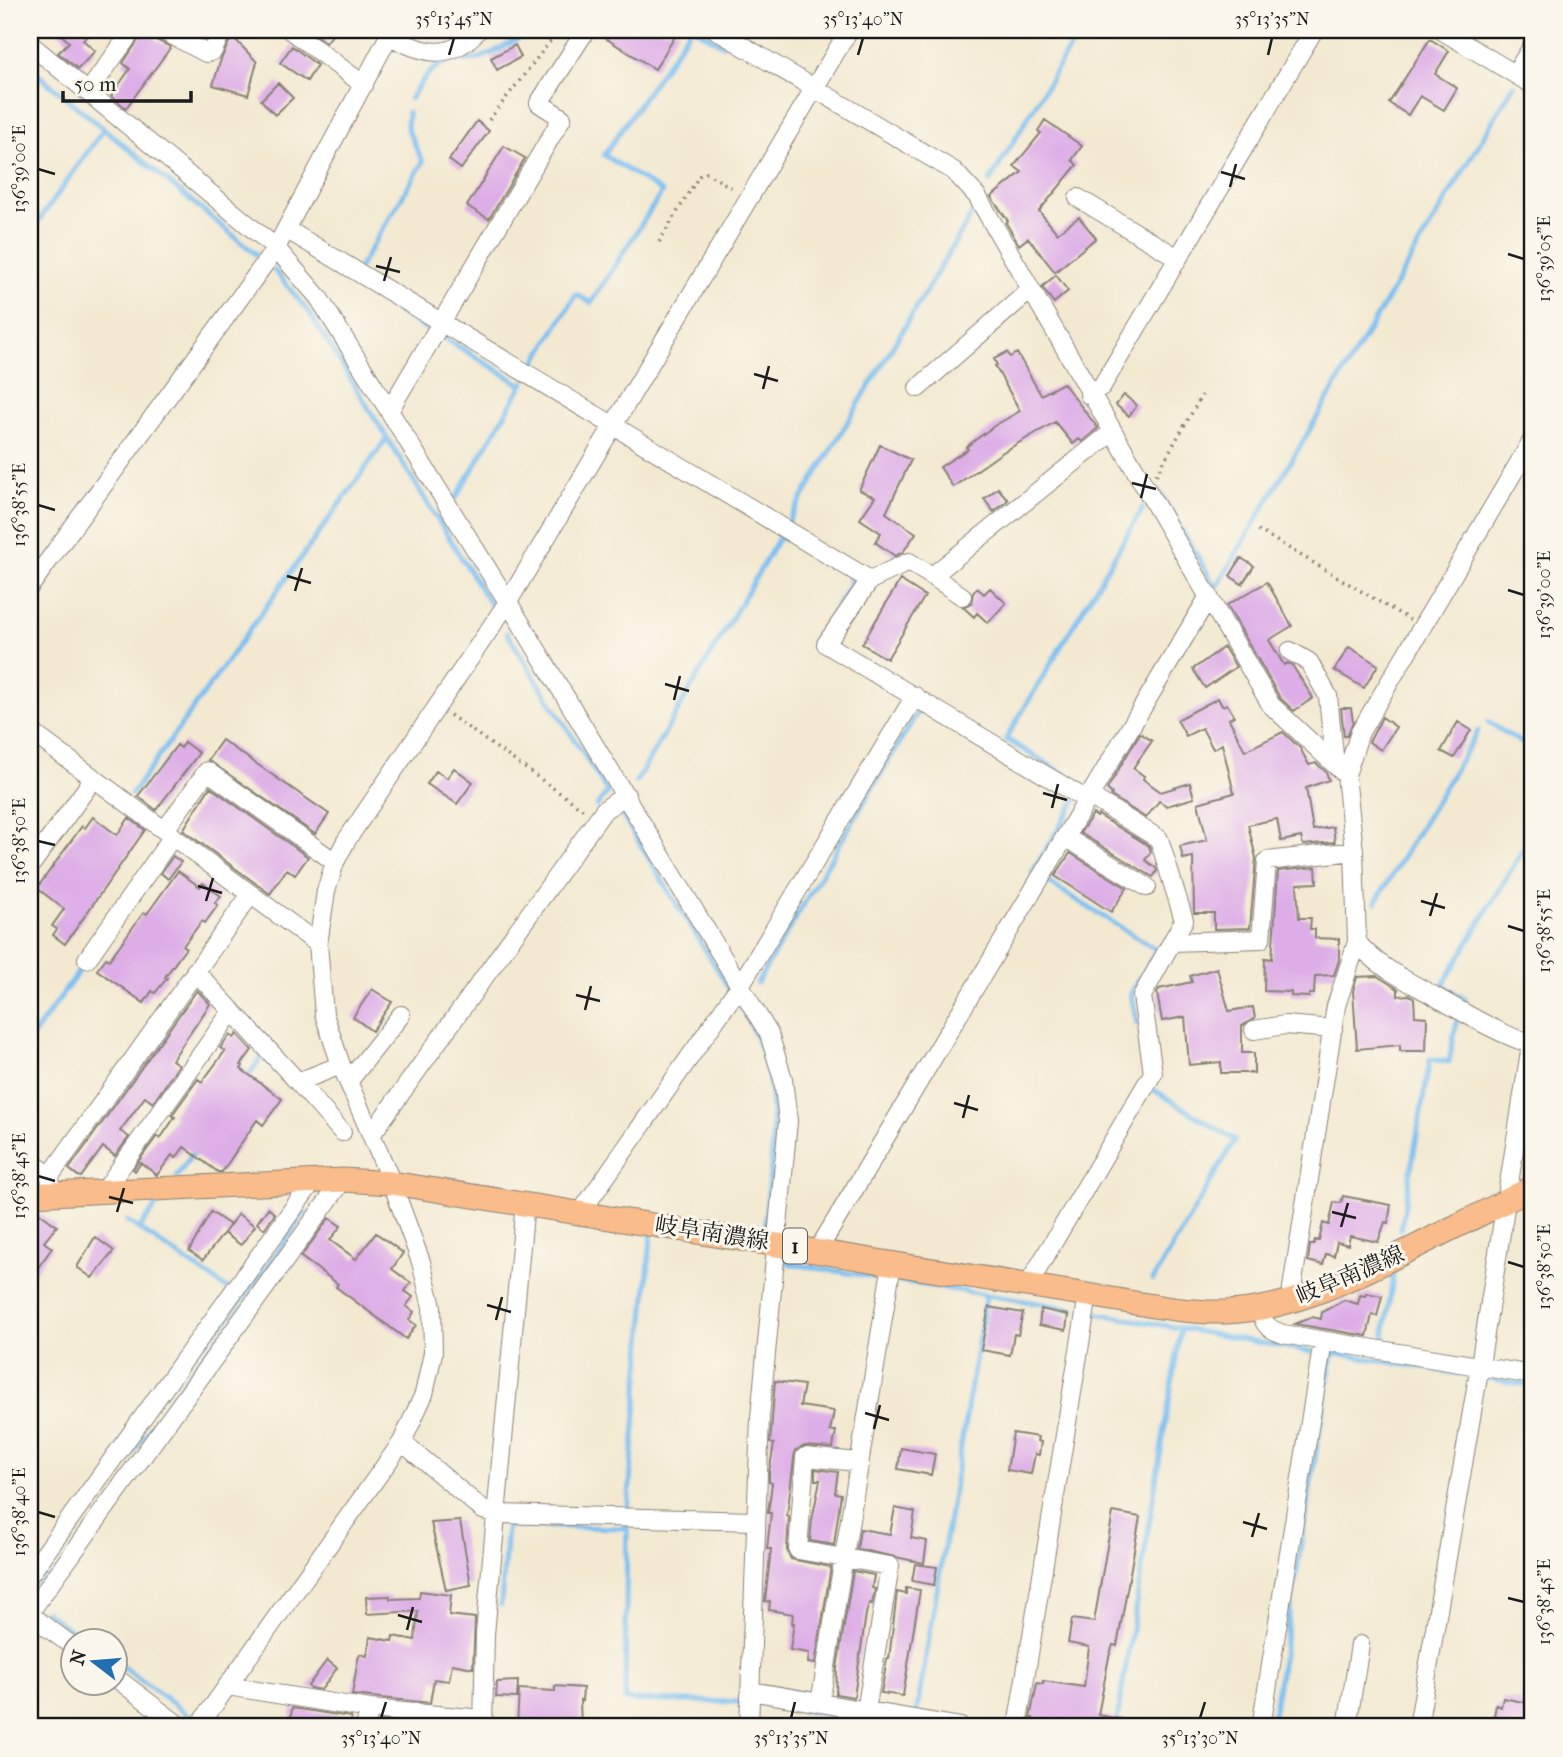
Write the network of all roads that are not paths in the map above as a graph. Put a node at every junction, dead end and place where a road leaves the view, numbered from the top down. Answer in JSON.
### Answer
{"nodes":[{"id":1,"x":133,"y":30,"type":"edge"},
{"id":2,"x":162,"y":30,"type":"edge"},
{"id":3,"x":222,"y":30,"type":"edge"},
{"id":4,"x":290,"y":30,"type":"edge"},
{"id":5,"x":478,"y":30,"type":"edge"},
{"id":6,"x":586,"y":30,"type":"edge"},
{"id":7,"x":716,"y":30,"type":"edge"},
{"id":8,"x":849,"y":30,"type":"edge"},
{"id":9,"x":1314,"y":30,"type":"edge"},
{"id":10,"x":1441,"y":30,"type":"edge"},
{"id":11,"x":390,"y":33,"type":"edge"},
{"id":12,"x":30,"y":44,"type":"edge"},
{"id":13,"x":1533,"y":45,"type":"edge"},
{"id":14,"x":1516,"y":74,"type":"junction"},
{"id":15,"x":363,"y":85,"type":"junction"},
{"id":16,"x":1533,"y":85,"type":"edge"},
{"id":17,"x":814,"y":88,"type":"junction"},
{"id":18,"x":88,"y":92,"type":"junction"},
{"id":19,"x":1078,"y":198,"type":"dead end"},
{"id":20,"x":286,"y":229,"type":"junction"},
{"id":21,"x":276,"y":248,"type":"junction"},
{"id":22,"x":1178,"y":258,"type":"junction"},
{"id":23,"x":1029,"y":291,"type":"junction"},
{"id":24,"x":441,"y":323,"type":"junction"},
{"id":25,"x":918,"y":388,"type":"dead end"},
{"id":26,"x":1089,"y":395,"type":"junction"},
{"id":27,"x":388,"y":411,"type":"junction"},
{"id":28,"x":614,"y":428,"type":"junction"},
{"id":29,"x":1111,"y":433,"type":"junction"},
{"id":30,"x":1533,"y":439,"type":"edge"},
{"id":31,"x":932,"y":576,"type":"junction"},
{"id":32,"x":870,"y":580,"type":"junction"},
{"id":33,"x":30,"y":586,"type":"edge"},
{"id":34,"x":962,"y":596,"type":"dead end"},
{"id":35,"x":1209,"y":596,"type":"junction"},
{"id":36,"x":508,"y":602,"type":"junction"},
{"id":37,"x":1290,"y":651,"type":"dead end"},
{"id":38,"x":915,"y":696,"type":"junction"},
{"id":39,"x":30,"y":731,"type":"edge"},
{"id":40,"x":1340,"y":770,"type":"junction"},
{"id":41,"x":94,"y":778,"type":"junction"},
{"id":42,"x":626,"y":795,"type":"junction"},
{"id":43,"x":1088,"y":798,"type":"junction"},
{"id":44,"x":169,"y":833,"type":"junction"},
{"id":45,"x":1065,"y":837,"type":"junction"},
{"id":46,"x":1354,"y":851,"type":"junction"},
{"id":47,"x":335,"y":863,"type":"junction"},
{"id":48,"x":30,"y":866,"type":"edge"},
{"id":49,"x":1147,"y":887,"type":"dead end"},
{"id":50,"x":251,"y":894,"type":"junction"},
{"id":51,"x":1172,"y":942,"type":"junction"},
{"id":52,"x":1357,"y":942,"type":"junction"},
{"id":53,"x":318,"y":944,"type":"junction"},
{"id":54,"x":87,"y":959,"type":"dead end"},
{"id":55,"x":195,"y":971,"type":"junction"},
{"id":56,"x":741,"y":984,"type":"junction"},
{"id":57,"x":232,"y":1011,"type":"junction"},
{"id":58,"x":401,"y":1015,"type":"dead end"},
{"id":59,"x":1333,"y":1029,"type":"junction"},
{"id":60,"x":1254,"y":1030,"type":"dead end"},
{"id":61,"x":1532,"y":1045,"type":"edge"},
{"id":62,"x":341,"y":1065,"type":"junction"},
{"id":63,"x":298,"y":1082,"type":"junction"},
{"id":64,"x":348,"y":1082,"type":"junction"},
{"id":65,"x":342,"y":1132,"type":"dead end"},
{"id":66,"x":371,"y":1135,"type":"junction"},
{"id":67,"x":30,"y":1161,"type":"edge"},
{"id":68,"x":343,"y":1180,"type":"junction"},
{"id":69,"x":313,"y":1181,"type":"junction"},
{"id":70,"x":392,"y":1183,"type":"junction"},
{"id":71,"x":1533,"y":1187,"type":"edge"},
{"id":72,"x":104,"y":1191,"type":"junction"},
{"id":73,"x":40,"y":1194,"type":"edge"},
{"id":74,"x":1507,"y":1201,"type":"junction"},
{"id":75,"x":525,"y":1203,"type":"junction"},
{"id":76,"x":581,"y":1212,"type":"junction"},
{"id":77,"x":777,"y":1244,"type":"junction"},
{"id":78,"x":818,"y":1250,"type":"junction"},
{"id":79,"x":891,"y":1263,"type":"junction"},
{"id":80,"x":1028,"y":1285,"type":"junction"},
{"id":81,"x":1088,"y":1295,"type":"junction"},
{"id":82,"x":1290,"y":1301,"type":"junction"},
{"id":83,"x":1261,"y":1308,"type":"junction"},
{"id":84,"x":1323,"y":1341,"type":"junction"},
{"id":85,"x":1480,"y":1365,"type":"junction"},
{"id":86,"x":1533,"y":1375,"type":"edge"},
{"id":87,"x":402,"y":1442,"type":"junction"},
{"id":88,"x":859,"y":1462,"type":"junction"},
{"id":89,"x":496,"y":1514,"type":"junction"},
{"id":90,"x":755,"y":1521,"type":"junction"},
{"id":91,"x":843,"y":1556,"type":"junction"},
{"id":92,"x":30,"y":1574,"type":"edge"},
{"id":93,"x":30,"y":1614,"type":"edge"},
{"id":94,"x":60,"y":1636,"type":"edge"},
{"id":95,"x":1360,"y":1645,"type":"dead end"},
{"id":96,"x":227,"y":1686,"type":"junction"},
{"id":97,"x":130,"y":1689,"type":"edge"},
{"id":98,"x":751,"y":1691,"type":"junction"},
{"id":99,"x":820,"y":1703,"type":"junction"},
{"id":100,"x":370,"y":1709,"type":"junction"},
{"id":101,"x":866,"y":1711,"type":"junction"},
{"id":102,"x":482,"y":1725,"type":"edge"},
{"id":103,"x":181,"y":1727,"type":"edge"},
{"id":104,"x":198,"y":1727,"type":"edge"},
{"id":105,"x":365,"y":1727,"type":"edge"},
{"id":106,"x":749,"y":1727,"type":"edge"},
{"id":107,"x":961,"y":1727,"type":"edge"},
{"id":108,"x":1017,"y":1727,"type":"edge"},
{"id":109,"x":1261,"y":1727,"type":"edge"},
{"id":110,"x":1346,"y":1727,"type":"edge"},
{"id":111,"x":1418,"y":1727,"type":"edge"}],
"edges":[{"from":1,"to":18,"type":"street"},
{"from":2,"to":3,"type":"street"},
{"from":4,"to":15,"type":"street"},
{"from":5,"to":11,"type":"street"},
{"from":6,"to":24,"type":"street"},
{"from":7,"to":17,"type":"street"},
{"from":8,"to":17,"type":"street"},
{"from":9,"to":22,"type":"street"},
{"from":10,"to":14,"type":"street"},
{"from":11,"to":15,"type":"street"},
{"from":12,"to":18,"type":"street"},
{"from":13,"to":14,"type":"street"},
{"from":14,"to":16,"type":"street"},
{"from":15,"to":20,"type":"street"},
{"from":17,"to":23,"type":"street"},
{"from":17,"to":28,"type":"street"},
{"from":18,"to":21,"type":"street"},
{"from":19,"to":22,"type":"street"},
{"from":20,"to":21,"type":"street"},
{"from":20,"to":24,"type":"street"},
{"from":21,"to":27,"type":"street"},
{"from":21,"to":33,"type":"street"},
{"from":22,"to":26,"type":"street"},
{"from":23,"to":25,"type":"street"},
{"from":23,"to":26,"type":"street"},
{"from":24,"to":27,"type":"street"},
{"from":24,"to":28,"type":"street"},
{"from":26,"to":29,"type":"street"},
{"from":27,"to":36,"type":"street"},
{"from":28,"to":32,"type":"street"},
{"from":28,"to":36,"type":"street"},
{"from":29,"to":31,"type":"street"},
{"from":29,"to":35,"type":"street"},
{"from":30,"to":40,"type":"street"},
{"from":31,"to":32,"type":"street"},
{"from":31,"to":34,"type":"street"},
{"from":32,"to":38,"type":"street"},
{"from":35,"to":40,"type":"street"},
{"from":35,"to":43,"type":"street"},
{"from":36,"to":42,"type":"street"},
{"from":36,"to":47,"type":"street"},
{"from":37,"to":40,"type":"street"},
{"from":38,"to":43,"type":"street"},
{"from":38,"to":56,"type":"street"},
{"from":39,"to":41,"type":"street"},
{"from":40,"to":46,"type":"street"},
{"from":41,"to":44,"type":"street"},
{"from":41,"to":48,"type":"street"},
{"from":42,"to":56,"type":"street"},
{"from":42,"to":66,"type":"street"},
{"from":43,"to":45,"type":"street"},
{"from":43,"to":51,"type":"street"},
{"from":44,"to":47,"type":"street"},
{"from":44,"to":50,"type":"street"},
{"from":44,"to":54,"type":"street"},
{"from":45,"to":49,"type":"street"},
{"from":45,"to":78,"type":"street"},
{"from":46,"to":51,"type":"street"},
{"from":46,"to":52,"type":"street"},
{"from":47,"to":53,"type":"street"},
{"from":50,"to":53,"type":"street"},
{"from":50,"to":55,"type":"street"},
{"from":51,"to":80,"type":"street"},
{"from":52,"to":59,"type":"street"},
{"from":52,"to":61,"type":"street"},
{"from":53,"to":62,"type":"street"},
{"from":55,"to":57,"type":"street"},
{"from":55,"to":73,"type":"street"},
{"from":56,"to":76,"type":"street"},
{"from":56,"to":77,"type":"street"},
{"from":57,"to":63,"type":"street"},
{"from":57,"to":72,"type":"street"},
{"from":58,"to":64,"type":"street"},
{"from":59,"to":60,"type":"street"},
{"from":59,"to":82,"type":"street"},
{"from":61,"to":74,"type":"street"},
{"from":62,"to":63,"type":"street"},
{"from":62,"to":64,"type":"street"},
{"from":63,"to":65,"type":"street"},
{"from":64,"to":66,"type":"street"},
{"from":66,"to":70,"type":"street"},
{"from":67,"to":73,"type":"street"},
{"from":68,"to":69,"type":"main road","name":"岐阜南濃線","number":"1"},
{"from":68,"to":70,"type":"main road","name":"岐阜南濃線","number":"1"},
{"from":68,"to":93,"type":"street"},
{"from":69,"to":72,"type":"main road","name":"岐阜南濃線","number":"1"},
{"from":69,"to":92,"type":"street"},
{"from":70,"to":75,"type":"main road","name":"岐阜南濃線","number":"1"},
{"from":70,"to":87,"type":"street"},
{"from":71,"to":74,"type":"main road","name":"岐阜南濃線","number":"1"},
{"from":72,"to":73,"type":"main road","name":"岐阜南濃線","number":"1"},
{"from":74,"to":82,"type":"main road","name":"岐阜南濃線","number":"1"},
{"from":74,"to":85,"type":"street"},
{"from":75,"to":76,"type":"main road","name":"岐阜南濃線","number":"1"},
{"from":75,"to":89,"type":"street"},
{"from":76,"to":77,"type":"main road","name":"岐阜南濃線","number":"1"},
{"from":77,"to":78,"type":"main road","name":"岐阜南濃線","number":"1"},
{"from":77,"to":90,"type":"street"},
{"from":78,"to":79,"type":"main road","name":"岐阜南濃線","number":"1"},
{"from":79,"to":80,"type":"main road","name":"岐阜南濃線","number":"1"},
{"from":79,"to":88,"type":"street"},
{"from":80,"to":81,"type":"main road","name":"岐阜南濃線","number":"1"},
{"from":81,"to":83,"type":"main road","name":"岐阜南濃線","number":"1"},
{"from":81,"to":108,"type":"street"},
{"from":82,"to":83,"type":"main road","name":"岐阜南濃線","number":"1"},
{"from":83,"to":84,"type":"street"},
{"from":84,"to":85,"type":"street"},
{"from":84,"to":109,"type":"street"},
{"from":85,"to":86,"type":"street"},
{"from":85,"to":111,"type":"street"},
{"from":87,"to":89,"type":"street"},
{"from":87,"to":96,"type":"street"},
{"from":88,"to":91,"type":"street"},
{"from":88,"to":91,"type":"street"},
{"from":89,"to":90,"type":"street"},
{"from":89,"to":102,"type":"street"},
{"from":90,"to":98,"type":"street"},
{"from":91,"to":99,"type":"street"},
{"from":91,"to":101,"type":"street"},
{"from":93,"to":94,"type":"street"},
{"from":95,"to":110,"type":"street"},
{"from":96,"to":100,"type":"street"},
{"from":96,"to":104,"type":"street"},
{"from":97,"to":103,"type":"street"},
{"from":98,"to":99,"type":"street"},
{"from":98,"to":106,"type":"street"},
{"from":99,"to":101,"type":"street"},
{"from":100,"to":102,"type":"street"},
{"from":100,"to":105,"type":"street"},
{"from":101,"to":107,"type":"street"}]}
